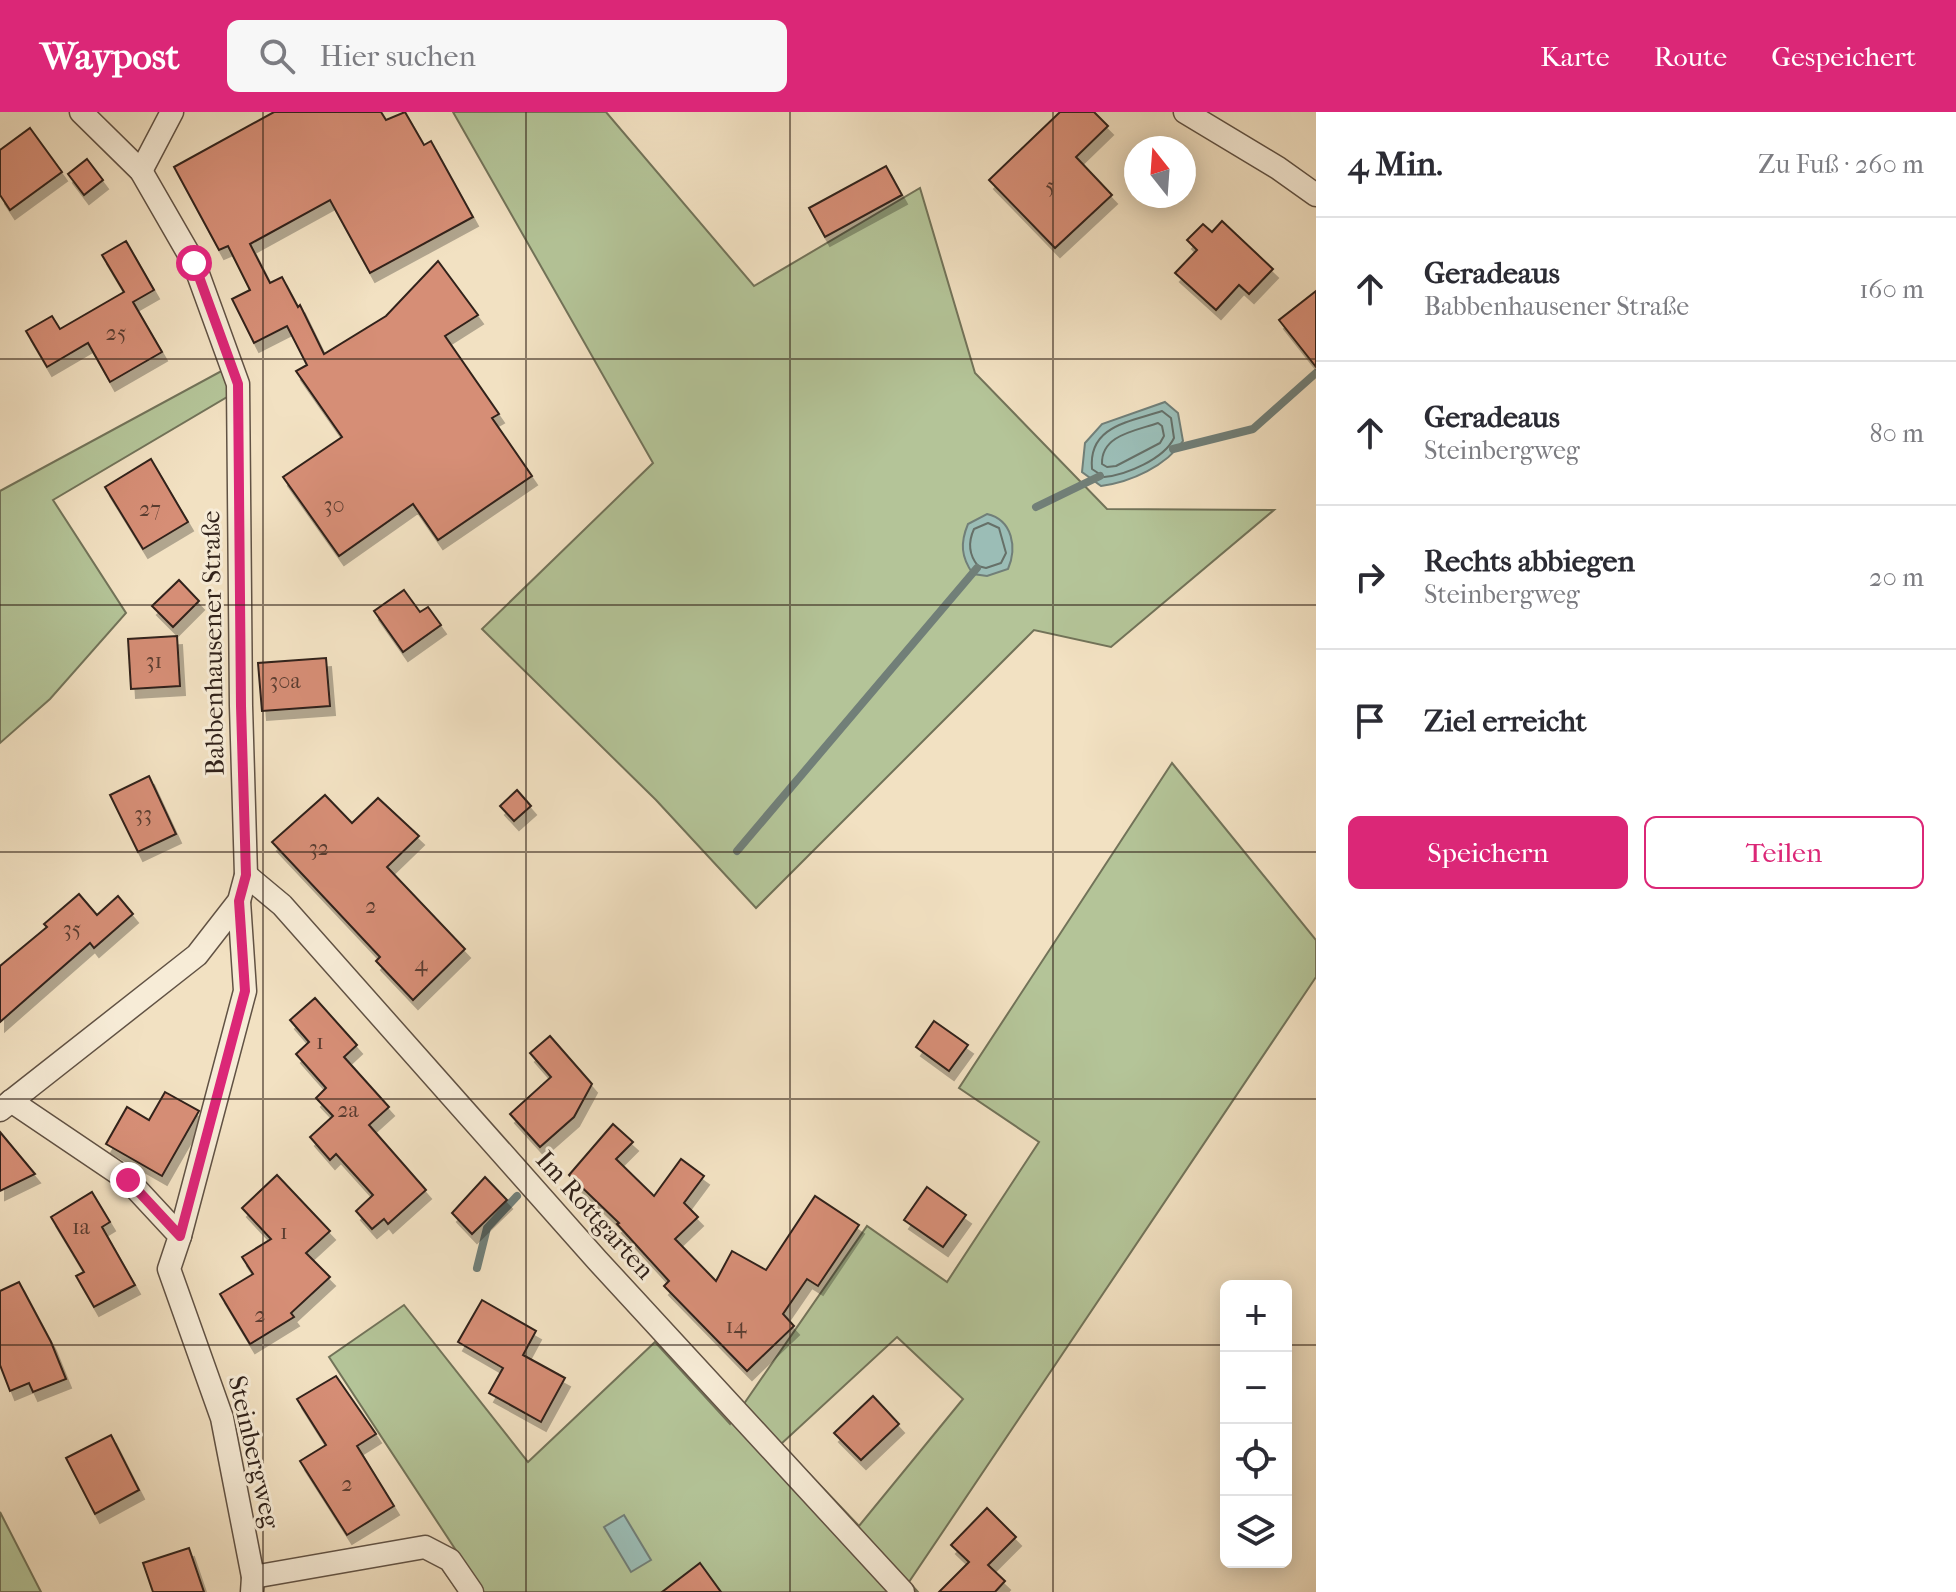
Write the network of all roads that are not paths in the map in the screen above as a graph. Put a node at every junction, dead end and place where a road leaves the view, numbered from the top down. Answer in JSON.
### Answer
{"nodes":[{"id":1,"x":81,"y":112,"type":"edge"},
{"id":2,"x":172,"y":112,"type":"edge"},
{"id":3,"x":1185,"y":112,"type":"edge"},
{"id":4,"x":141,"y":171,"type":"junction"},
{"id":5,"x":1316,"y":195,"type":"edge"},
{"id":6,"x":246,"y":875,"type":"junction"},
{"id":7,"x":239,"y":901,"type":"junction"},
{"id":8,"x":6,"y":1106,"type":"edge"},
{"id":9,"x":180,"y":1236,"type":"junction"},
{"id":10,"x":253,"y":1584,"type":"edge"},
{"id":11,"x":472,"y":1592,"type":"edge"},
{"id":12,"x":903,"y":1592,"type":"edge"}],
"edges":[{"from":1,"to":4,"type":"street","name":"Babbenhausener Straße"},
{"from":2,"to":4,"type":"street"},
{"from":3,"to":5,"type":"street"},
{"from":4,"to":6,"type":"street","name":"Babbenhausener Straße"},
{"from":6,"to":7,"type":"street","name":"Babbenhausener Straße"},
{"from":6,"to":12,"type":"street","name":"Im Rottgarten"},
{"from":7,"to":8,"type":"street","name":"Babbenhausener Straße"},
{"from":7,"to":9,"type":"street","name":"Steinbergweg"},
{"from":8,"to":9,"type":"street"},
{"from":9,"to":10,"type":"street","name":"Steinbergweg"},
{"from":10,"to":11,"type":"street"}]}
